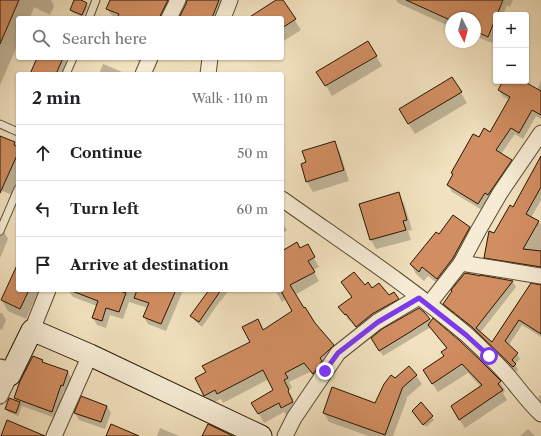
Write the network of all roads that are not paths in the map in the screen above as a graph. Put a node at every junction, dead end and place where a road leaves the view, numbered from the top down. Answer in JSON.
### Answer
{"nodes":[{"id":1,"x":96,"y":0,"type":"edge"},
{"id":2,"x":178,"y":0,"type":"edge"},
{"id":3,"x":230,"y":0,"type":"edge"},
{"id":4,"x":90,"y":16,"type":"edge"},
{"id":5,"x":170,"y":16,"type":"edge"},
{"id":6,"x":224,"y":16,"type":"edge"},
{"id":7,"x":72,"y":60,"type":"edge"},
{"id":8,"x":149,"y":60,"type":"edge"},
{"id":9,"x":210,"y":60,"type":"edge"},
{"id":10,"x":67,"y":72,"type":"edge"},
{"id":11,"x":144,"y":72,"type":"edge"},
{"id":12,"x":208,"y":72,"type":"edge"},
{"id":13,"x":0,"y":124,"type":"edge"},
{"id":14,"x":16,"y":131,"type":"edge"},
{"id":15,"x":541,"y":133,"type":"edge"},
{"id":16,"x":16,"y":194,"type":"edge"},
{"id":17,"x":284,"y":200,"type":"edge"},
{"id":18,"x":0,"y":231,"type":"edge"},
{"id":19,"x":461,"y":263,"type":"junction"},
{"id":20,"x":541,"y":276,"type":"edge"},
{"id":21,"x":47,"y":292,"type":"edge"},
{"id":22,"x":424,"y":301,"type":"junction"},
{"id":23,"x":32,"y":330,"type":"junction"},
{"id":24,"x":90,"y":355,"type":"junction"},
{"id":25,"x":5,"y":373,"type":"edge"},
{"id":26,"x":0,"y":396,"type":"edge"},
{"id":27,"x":541,"y":414,"type":"edge"},
{"id":28,"x":54,"y":436,"type":"edge"},
{"id":29,"x":261,"y":436,"type":"edge"},
{"id":30,"x":285,"y":436,"type":"edge"}],
"edges":[{"from":1,"to":4,"type":"lane"},
{"from":2,"to":5,"type":"street"},
{"from":3,"to":6,"type":"street"},
{"from":7,"to":10,"type":"lane"},
{"from":8,"to":11,"type":"street"},
{"from":9,"to":12,"type":"street"},
{"from":13,"to":14,"type":"lane"},
{"from":15,"to":19,"type":"street"},
{"from":16,"to":18,"type":"lane"},
{"from":17,"to":22,"type":"street"},
{"from":19,"to":20,"type":"street"},
{"from":19,"to":22,"type":"street"},
{"from":21,"to":23,"type":"street"},
{"from":22,"to":27,"type":"street"},
{"from":22,"to":30,"type":"street"},
{"from":23,"to":24,"type":"street"},
{"from":23,"to":25,"type":"street"},
{"from":24,"to":28,"type":"street"},
{"from":24,"to":29,"type":"street"},
{"from":25,"to":26,"type":"street"}]}
